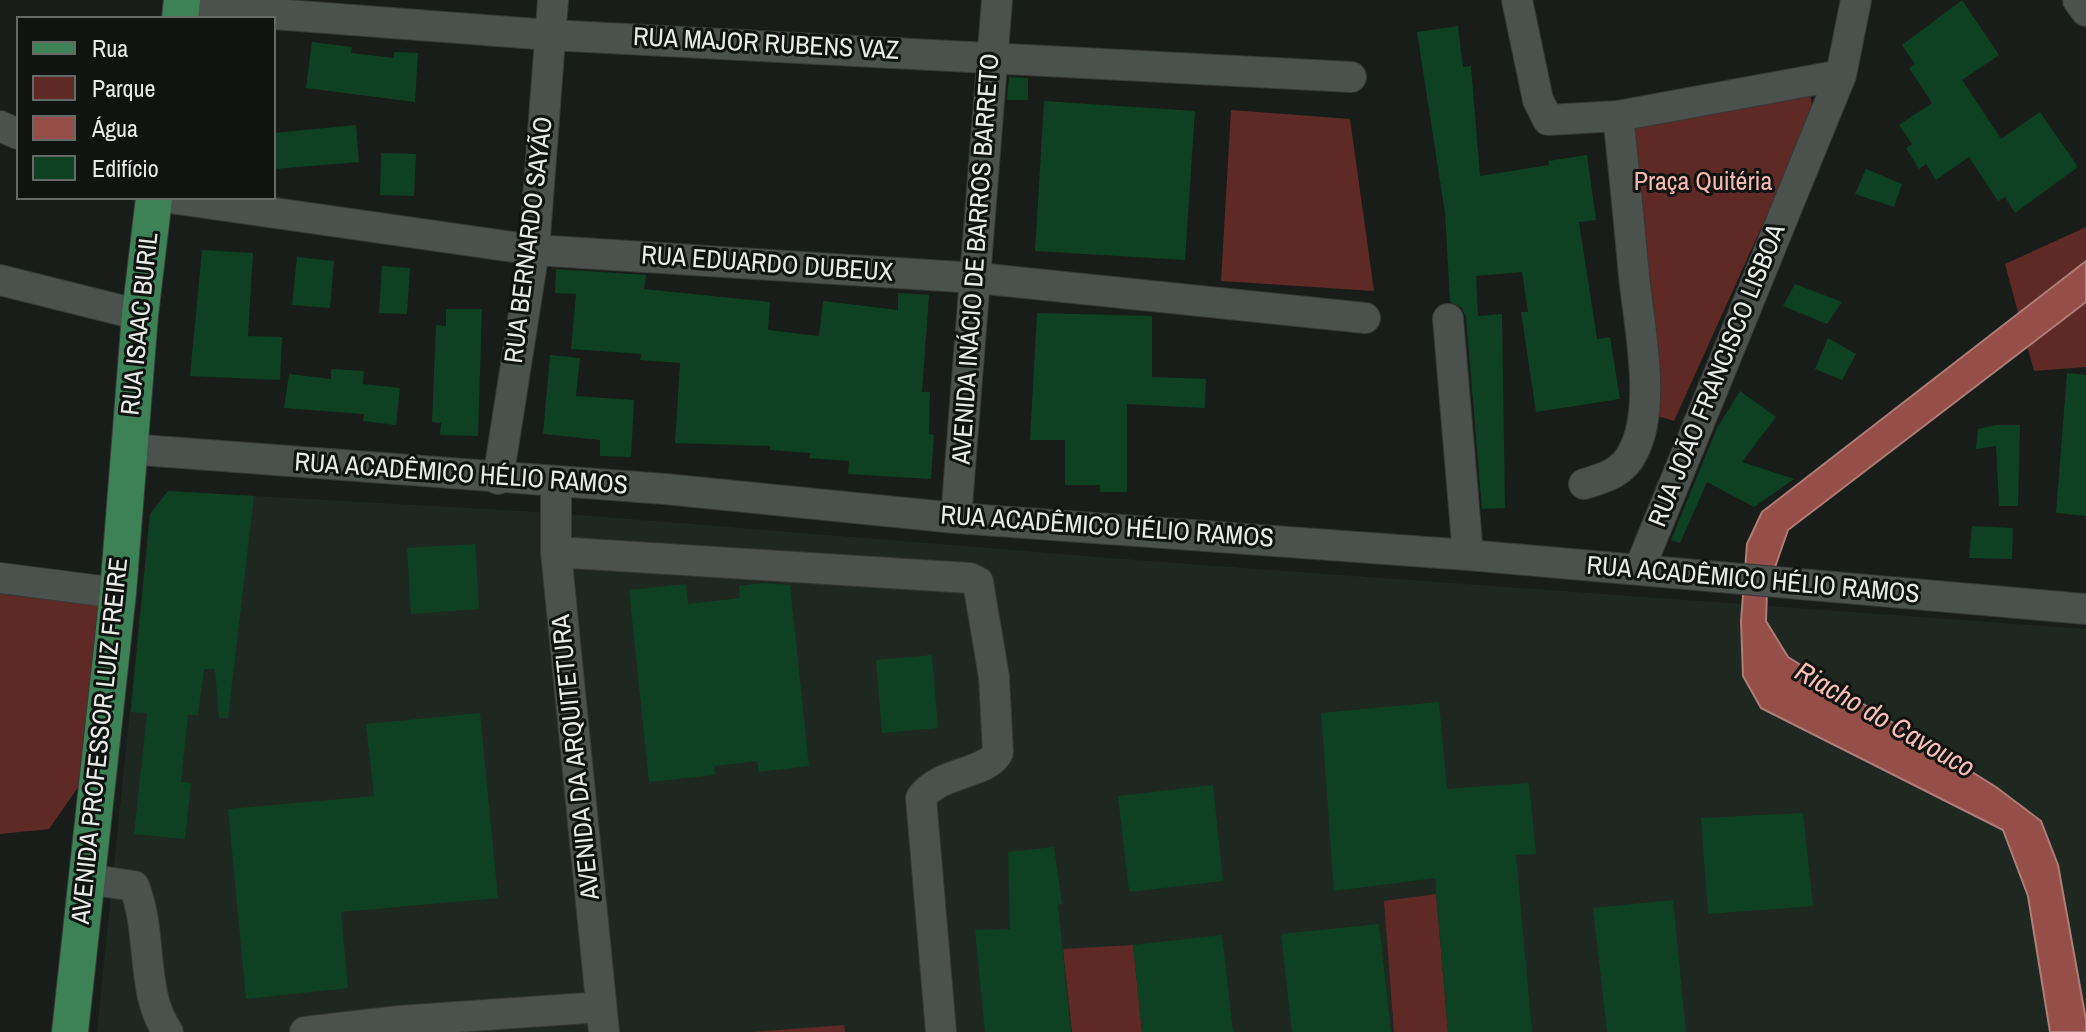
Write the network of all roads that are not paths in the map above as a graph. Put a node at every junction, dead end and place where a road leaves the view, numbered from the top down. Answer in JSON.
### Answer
{"nodes":[{"id":1,"x":553,"y":0,"type":"edge"},
{"id":2,"x":997,"y":0,"type":"edge"},
{"id":3,"x":1517,"y":0,"type":"edge"},
{"id":4,"x":1856,"y":0,"type":"edge"},
{"id":5,"x":2078,"y":0,"type":"edge"},
{"id":6,"x":181,"y":8,"type":"edge"},
{"id":7,"x":2086,"y":11,"type":"edge"},
{"id":8,"x":550,"y":35,"type":"junction"},
{"id":9,"x":993,"y":56,"type":"junction"},
{"id":10,"x":1841,"y":75,"type":"junction"},
{"id":11,"x":1351,"y":77,"type":"dead end"},
{"id":12,"x":1618,"y":116,"type":"junction"},
{"id":13,"x":154,"y":200,"type":"edge"},
{"id":14,"x":184,"y":200,"type":"edge"},
{"id":15,"x":534,"y":250,"type":"junction"},
{"id":16,"x":977,"y":278,"type":"junction"},
{"id":17,"x":0,"y":280,"type":"edge"},
{"id":18,"x":140,"y":315,"type":"junction"},
{"id":19,"x":1365,"y":318,"type":"dead end"},
{"id":20,"x":1448,"y":319,"type":"dead end"},
{"id":21,"x":128,"y":449,"type":"junction"},
{"id":22,"x":498,"y":479,"type":"junction"},
{"id":23,"x":556,"y":483,"type":"junction"},
{"id":24,"x":1584,"y":484,"type":"dead end"},
{"id":25,"x":956,"y":518,"type":"junction"},
{"id":26,"x":556,"y":552,"type":"junction"},
{"id":27,"x":1468,"y":555,"type":"junction"},
{"id":28,"x":1639,"y":570,"type":"junction"},
{"id":29,"x":0,"y":578,"type":"edge"},
{"id":30,"x":117,"y":593,"type":"junction"},
{"id":31,"x":2086,"y":609,"type":"edge"},
{"id":32,"x":87,"y":879,"type":"junction"},
{"id":33,"x":603,"y":1020,"type":"edge"},
{"id":34,"x":399,"y":1027,"type":"edge"},
{"id":35,"x":70,"y":1032,"type":"edge"},
{"id":36,"x":168,"y":1032,"type":"edge"},
{"id":37,"x":305,"y":1032,"type":"edge"},
{"id":38,"x":941,"y":1032,"type":"edge"}],
"edges":[{"from":1,"to":8,"type":"street","name":"RUA BERNARDO SAYÃO"},
{"from":2,"to":9,"type":"street","name":"AVENIDA INÁCIO DE BARROS BARRETO"},
{"from":3,"to":12,"type":"street"},
{"from":4,"to":10,"type":"street","name":"RUA JOÃO FRANCISCO LISBOA"},
{"from":5,"to":7,"type":"street"},
{"from":6,"to":8,"type":"street","name":"RUA MAJOR RUBENS VAZ"},
{"from":8,"to":9,"type":"street","name":"RUA MAJOR RUBENS VAZ"},
{"from":8,"to":15,"type":"street","name":"RUA BERNARDO SAYÃO"},
{"from":9,"to":11,"type":"street","name":"RUA MAJOR RUBENS VAZ"},
{"from":9,"to":16,"type":"street","name":"AVENIDA INÁCIO DE BARROS BARRETO"},
{"from":10,"to":12,"type":"street"},
{"from":10,"to":28,"type":"street","name":"RUA JOÃO FRANCISCO LISBOA"},
{"from":12,"to":24,"type":"street"},
{"from":13,"to":18,"type":"main road","name":"RUA ISAAC BURIL"},
{"from":14,"to":15,"type":"street","name":"RUA EDUARDO DUBEUX"},
{"from":15,"to":16,"type":"street","name":"RUA EDUARDO DUBEUX"},
{"from":15,"to":22,"type":"street","name":"RUA BERNARDO SAYÃO"},
{"from":16,"to":19,"type":"street","name":"RUA EDUARDO DUBEUX"},
{"from":16,"to":25,"type":"street","name":"AVENIDA INÁCIO DE BARROS BARRETO"},
{"from":17,"to":18,"type":"street"},
{"from":18,"to":21,"type":"main road","name":"RUA ISAAC BURIL"},
{"from":20,"to":27,"type":"street"},
{"from":21,"to":22,"type":"street","name":"RUA ACADÊMICO HÉLIO RAMOS"},
{"from":21,"to":30,"type":"main road","name":"AVENIDA PROFESSOR LUIZ FREIRE"},
{"from":22,"to":23,"type":"street","name":"RUA ACADÊMICO HÉLIO RAMOS"},
{"from":23,"to":25,"type":"street","name":"RUA ACADÊMICO HÉLIO RAMOS"},
{"from":23,"to":26,"type":"street","name":"AVENIDA DA ARQUITETURA"},
{"from":25,"to":27,"type":"street","name":"RUA ACADÊMICO HÉLIO RAMOS"},
{"from":26,"to":33,"type":"street","name":"AVENIDA DA ARQUITETURA"},
{"from":26,"to":38,"type":"street"},
{"from":27,"to":28,"type":"street","name":"RUA ACADÊMICO HÉLIO RAMOS"},
{"from":28,"to":31,"type":"street","name":"RUA ACADÊMICO HÉLIO RAMOS"},
{"from":29,"to":30,"type":"street"},
{"from":30,"to":32,"type":"main road","name":"AVENIDA PROFESSOR LUIZ FREIRE"},
{"from":32,"to":35,"type":"main road","name":"AVENIDA PROFESSOR LUIZ FREIRE"},
{"from":32,"to":36,"type":"street"},
{"from":33,"to":34,"type":"street"},
{"from":34,"to":37,"type":"street"}]}
